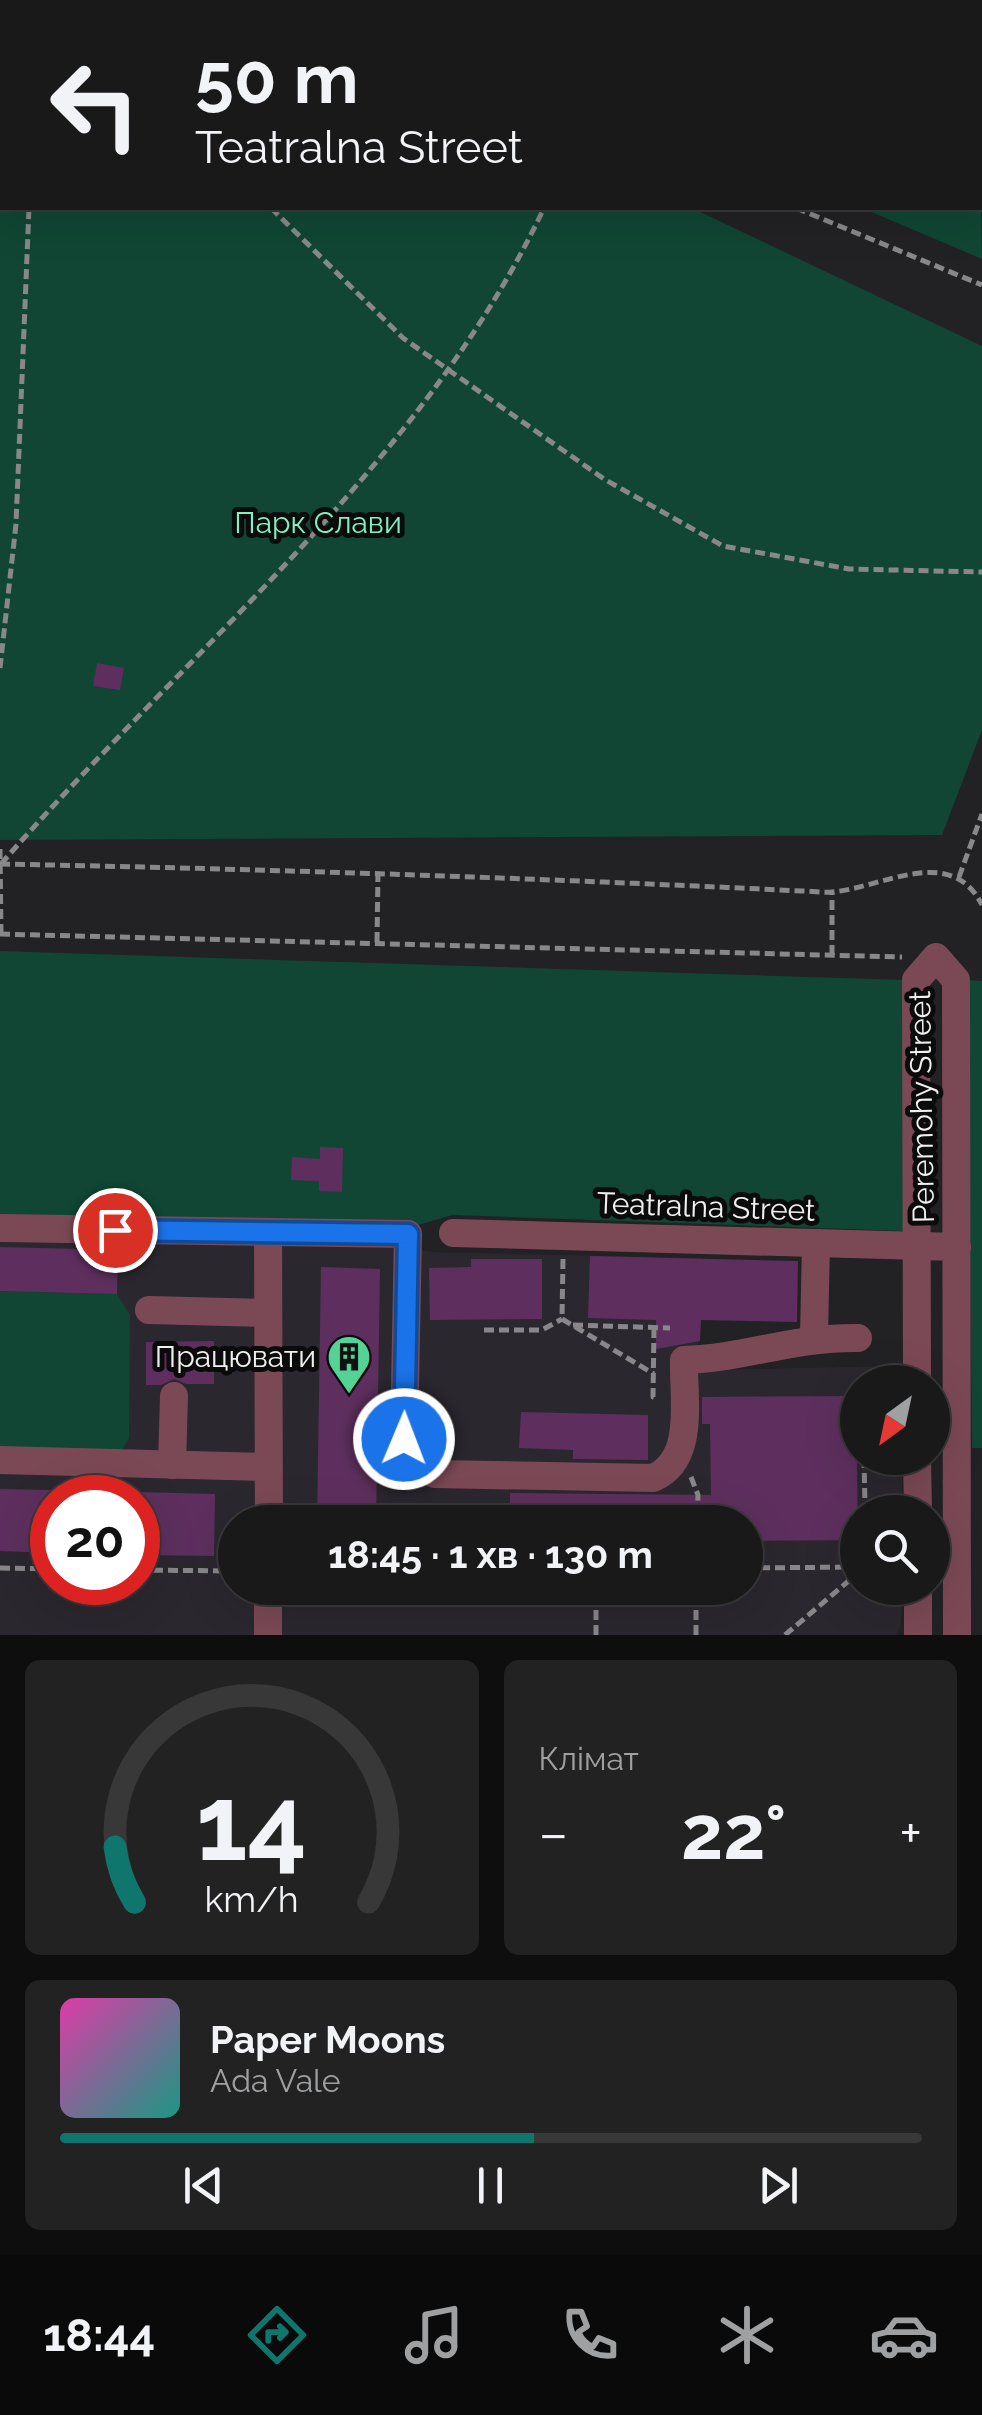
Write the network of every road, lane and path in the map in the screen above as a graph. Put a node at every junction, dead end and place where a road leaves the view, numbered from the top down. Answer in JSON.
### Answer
{"nodes":[{"id":1,"x":29,"y":210,"type":"edge"},
{"id":2,"x":272,"y":210,"type":"edge"},
{"id":3,"x":543,"y":210,"type":"edge"},
{"id":4,"x":801,"y":210,"type":"edge"},
{"id":5,"x":982,"y":286,"type":"edge"},
{"id":6,"x":449,"y":370,"type":"junction"},
{"id":7,"x":982,"y":572,"type":"edge"},
{"id":8,"x":0,"y":668,"type":"edge"},
{"id":9,"x":982,"y":814,"type":"edge"},
{"id":10,"x":0,"y":848,"type":"edge"},
{"id":11,"x":0,"y":864,"type":"edge"},
{"id":12,"x":378,"y":871,"type":"junction"},
{"id":13,"x":958,"y":878,"type":"junction"},
{"id":14,"x":832,"y":892,"type":"junction"},
{"id":15,"x":982,"y":905,"type":"edge"},
{"id":16,"x":0,"y":934,"type":"edge"},
{"id":17,"x":377,"y":942,"type":"junction"},
{"id":18,"x":832,"y":955,"type":"junction"},
{"id":19,"x":936,"y":958,"type":"junction"},
{"id":20,"x":917,"y":1182,"type":"junction"},
{"id":21,"x":957,"y":1182,"type":"junction"},
{"id":22,"x":0,"y":1228,"type":"edge"},
{"id":23,"x":268,"y":1232,"type":"junction"},
{"id":24,"x":453,"y":1233,"type":"dead end"},
{"id":25,"x":563,"y":1236,"type":"junction"},
{"id":26,"x":816,"y":1243,"type":"junction"},
{"id":27,"x":917,"y":1246,"type":"junction"},
{"id":28,"x":957,"y":1247,"type":"junction"},
{"id":29,"x":149,"y":1310,"type":"dead end"},
{"id":30,"x":268,"y":1314,"type":"junction"},
{"id":31,"x":562,"y":1319,"type":"junction"},
{"id":32,"x":572,"y":1325,"type":"junction"},
{"id":33,"x":670,"y":1328,"type":"dead end"},
{"id":34,"x":484,"y":1330,"type":"dead end"},
{"id":35,"x":814,"y":1337,"type":"junction"},
{"id":36,"x":858,"y":1338,"type":"dead end"},
{"id":37,"x":917,"y":1365,"type":"edge"},
{"id":38,"x":654,"y":1374,"type":"dead end"},
{"id":39,"x":174,"y":1396,"type":"dead end"},
{"id":40,"x":0,"y":1460,"type":"edge"},
{"id":41,"x":676,"y":1462,"type":"junction"},
{"id":42,"x":172,"y":1464,"type":"junction"},
{"id":43,"x":268,"y":1467,"type":"junction"},
{"id":44,"x":957,"y":1497,"type":"junction"},
{"id":45,"x":950,"y":1498,"type":"edge"},
{"id":46,"x":268,"y":1505,"type":"edge"},
{"id":47,"x":698,"y":1505,"type":"edge"},
{"id":48,"x":0,"y":1568,"type":"edge"},
{"id":49,"x":30,"y":1568,"type":"edge"},
{"id":50,"x":763,"y":1568,"type":"edge"},
{"id":51,"x":160,"y":1570,"type":"edge"},
{"id":52,"x":840,"y":1570,"type":"edge"},
{"id":53,"x":218,"y":1571,"type":"edge"},
{"id":54,"x":840,"y":1586,"type":"edge"},
{"id":55,"x":268,"y":1605,"type":"edge"},
{"id":56,"x":596,"y":1605,"type":"edge"},
{"id":57,"x":696,"y":1605,"type":"edge"},
{"id":58,"x":918,"y":1605,"type":"edge"},
{"id":59,"x":268,"y":1635,"type":"edge"},
{"id":60,"x":596,"y":1635,"type":"edge"},
{"id":61,"x":696,"y":1635,"type":"edge"},
{"id":62,"x":785,"y":1635,"type":"edge"},
{"id":63,"x":918,"y":1635,"type":"edge"},
{"id":64,"x":957,"y":1635,"type":"edge"}],
"edges":[{"from":1,"to":8,"type":"path"},
{"from":2,"to":6,"type":"path"},
{"from":3,"to":6,"type":"path"},
{"from":4,"to":5,"type":"path"},
{"from":6,"to":7,"type":"path"},
{"from":6,"to":11,"type":"path"},
{"from":9,"to":13,"type":"path"},
{"from":10,"to":11,"type":"path"},
{"from":11,"to":12,"type":"path"},
{"from":11,"to":16,"type":"path"},
{"from":12,"to":14,"type":"path"},
{"from":12,"to":17,"type":"path"},
{"from":13,"to":14,"type":"path"},
{"from":13,"to":15,"type":"path"},
{"from":14,"to":18,"type":"path"},
{"from":16,"to":17,"type":"path"},
{"from":17,"to":18,"type":"path"},
{"from":18,"to":19,"type":"path"},
{"from":19,"to":20,"type":"street","name":"Peremohy Street"},
{"from":19,"to":21,"type":"street","name":"Peremohy Street"},
{"from":20,"to":21,"type":"street"},
{"from":20,"to":27,"type":"street","name":"Peremohy Street"},
{"from":21,"to":28,"type":"street","name":"Peremohy Street"},
{"from":22,"to":23,"type":"street"},
{"from":23,"to":30,"type":"street"},
{"from":23,"to":41,"type":"street"},
{"from":24,"to":25,"type":"street","name":"Teatralna Street"},
{"from":25,"to":26,"type":"street","name":"Teatralna Street"},
{"from":25,"to":31,"type":"path"},
{"from":26,"to":27,"type":"street","name":"Teatralna Street"},
{"from":26,"to":35,"type":"street"},
{"from":27,"to":28,"type":"street","name":"Teatralna Street"},
{"from":27,"to":37,"type":"street","name":"Peremohy Street"},
{"from":28,"to":44,"type":"street","name":"Peremohy Street"},
{"from":29,"to":30,"type":"street"},
{"from":30,"to":43,"type":"street"},
{"from":31,"to":32,"type":"path"},
{"from":31,"to":34,"type":"path"},
{"from":32,"to":33,"type":"path"},
{"from":32,"to":38,"type":"path"},
{"from":35,"to":36,"type":"street"},
{"from":35,"to":41,"type":"street"},
{"from":39,"to":42,"type":"street"},
{"from":40,"to":42,"type":"street"},
{"from":41,"to":47,"type":"path"},
{"from":42,"to":43,"type":"street"},
{"from":43,"to":46,"type":"street"},
{"from":44,"to":45,"type":"street"},
{"from":44,"to":64,"type":"street","name":"Peremohy Street"},
{"from":48,"to":49,"type":"path"},
{"from":50,"to":52,"type":"path"},
{"from":51,"to":53,"type":"path"},
{"from":54,"to":62,"type":"path"},
{"from":55,"to":59,"type":"street"},
{"from":56,"to":60,"type":"path"},
{"from":57,"to":61,"type":"path"},
{"from":58,"to":63,"type":"street"}]}
